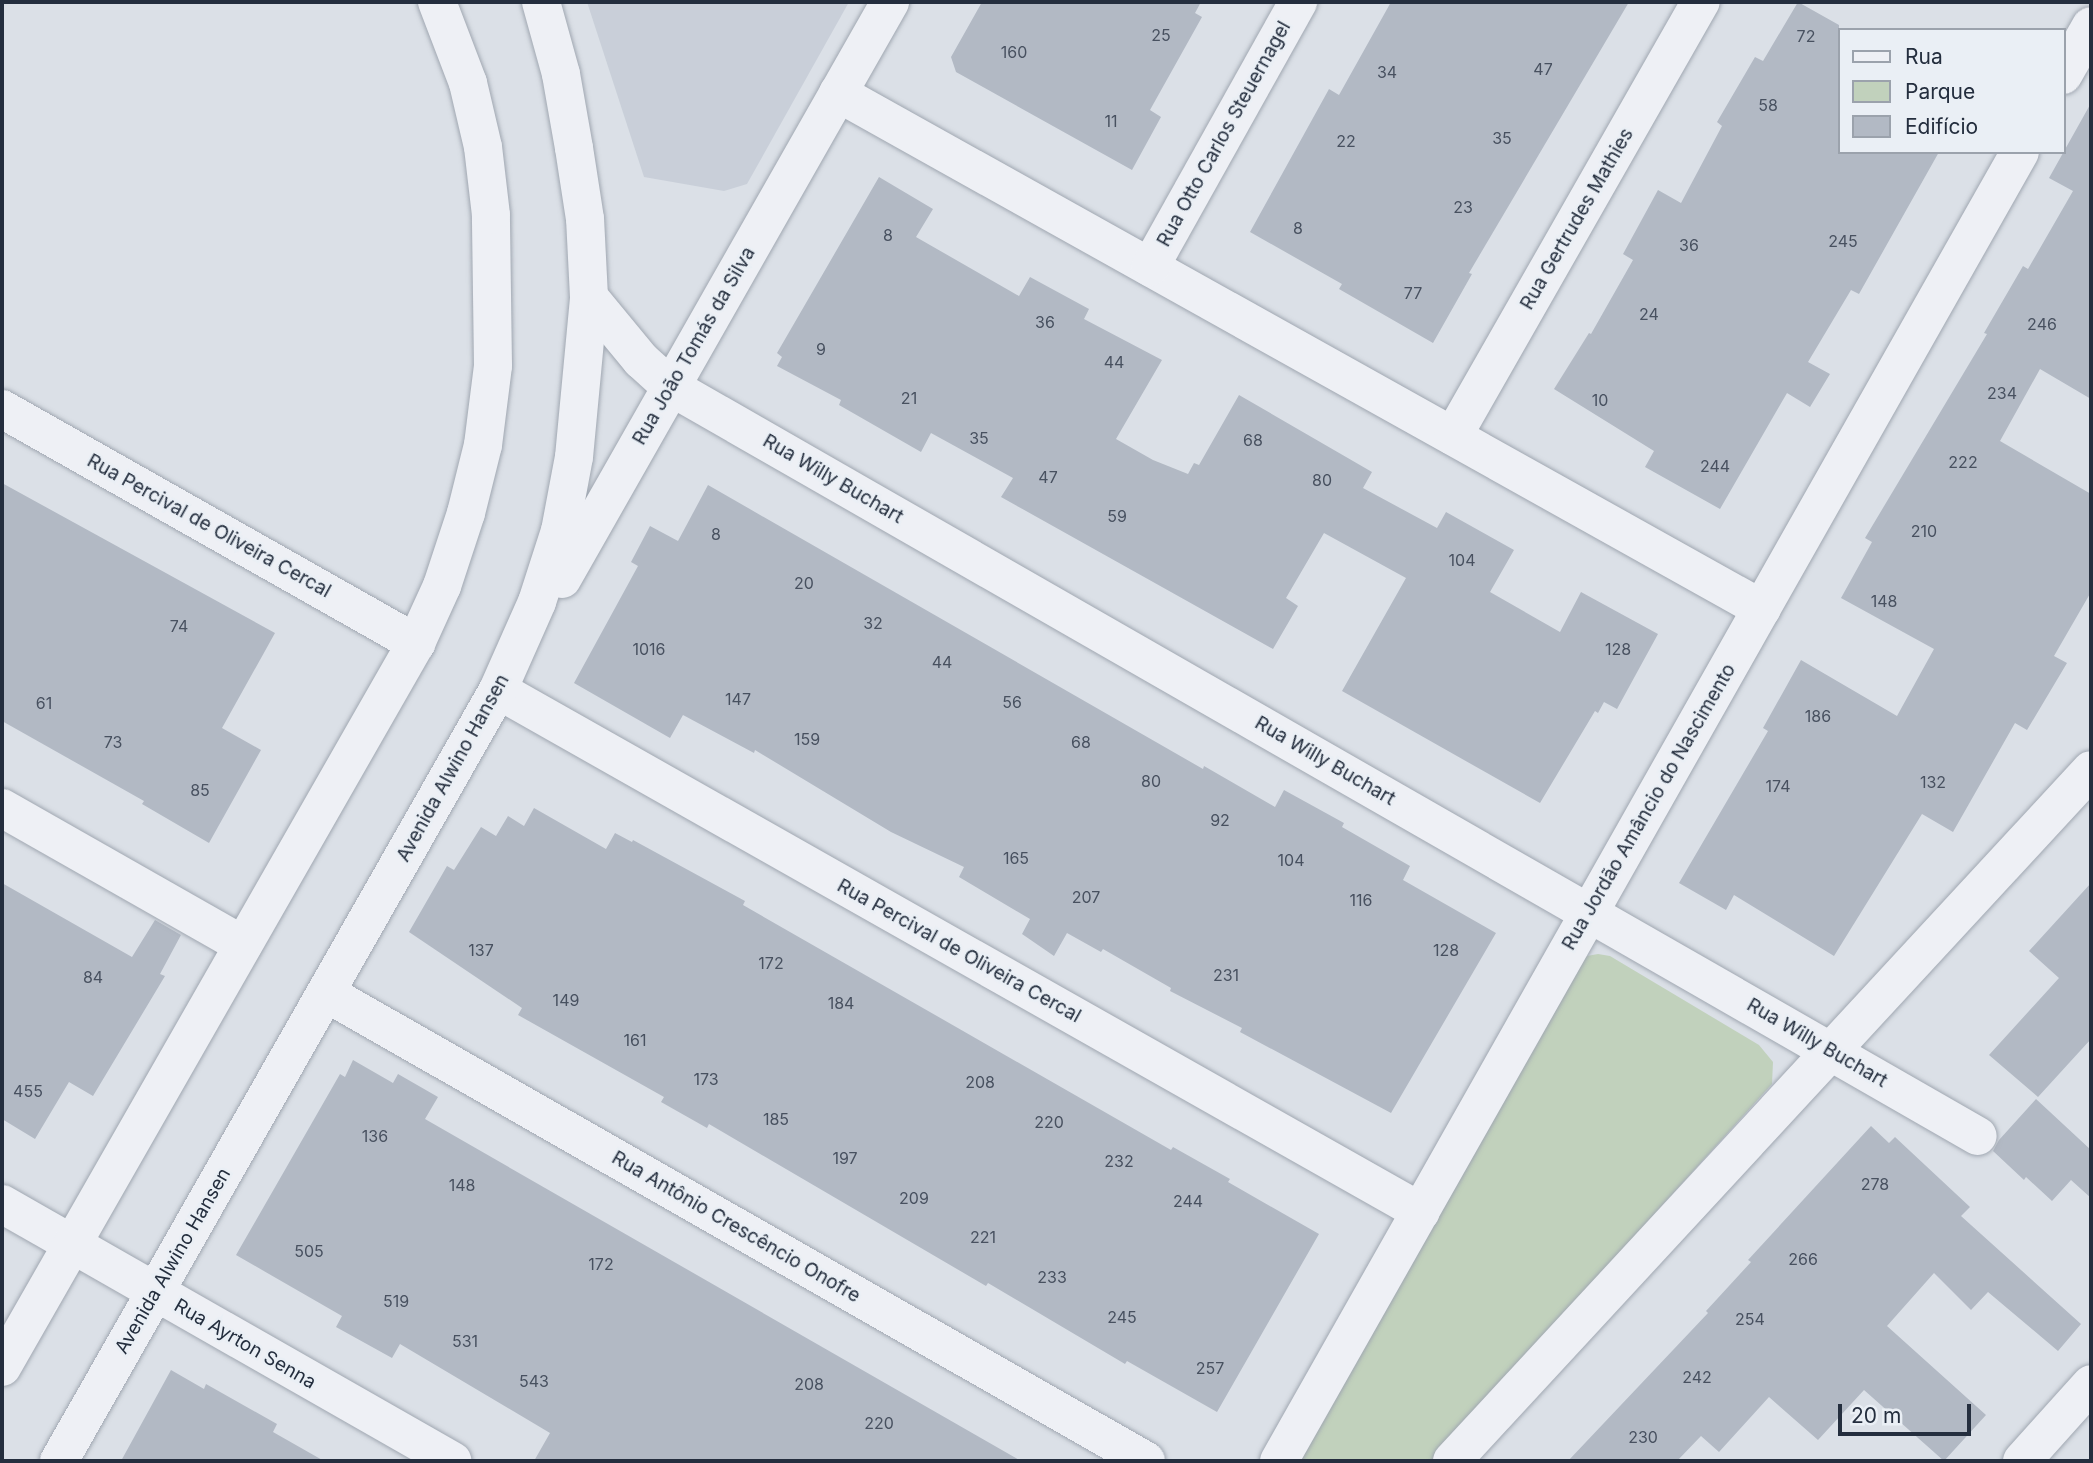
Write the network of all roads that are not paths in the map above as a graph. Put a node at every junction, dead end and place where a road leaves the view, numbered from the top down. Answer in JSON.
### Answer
{"nodes":[{"id":1,"x":437,"y":2,"type":"edge"},
{"id":2,"x":541,"y":2,"type":"edge"},
{"id":3,"x":890,"y":2,"type":"edge"},
{"id":4,"x":1297,"y":2,"type":"edge"},
{"id":5,"x":1701,"y":2,"type":"edge"},
{"id":6,"x":2091,"y":26,"type":"edge"},
{"id":7,"x":2065,"y":72,"type":"edge"},
{"id":8,"x":838,"y":93,"type":"junction"},
{"id":9,"x":2019,"y":154,"type":"edge"},
{"id":10,"x":1150,"y":267,"type":"junction"},
{"id":11,"x":589,"y":297,"type":"junction"},
{"id":12,"x":671,"y":387,"type":"junction"},
{"id":13,"x":2,"y":410,"type":"edge"},
{"id":14,"x":1453,"y":436,"type":"junction"},
{"id":15,"x":1762,"y":609,"type":"junction"},
{"id":16,"x":416,"y":643,"type":"junction"},
{"id":17,"x":498,"y":690,"type":"junction"},
{"id":18,"x":2087,"y":771,"type":"edge"},
{"id":19,"x":2,"y":808,"type":"edge"},
{"id":20,"x":1590,"y":913,"type":"junction"},
{"id":21,"x":243,"y":945,"type":"junction"},
{"id":22,"x":326,"y":993,"type":"junction"},
{"id":23,"x":1832,"y":1051,"type":"junction"},
{"id":24,"x":1979,"y":1136,"type":"dead end"},
{"id":25,"x":2,"y":1204,"type":"edge"},
{"id":26,"x":1420,"y":1212,"type":"junction"},
{"id":27,"x":72,"y":1244,"type":"junction"},
{"id":28,"x":155,"y":1293,"type":"junction"},
{"id":29,"x":2,"y":1367,"type":"edge"},
{"id":30,"x":2091,"y":1384,"type":"edge"},
{"id":31,"x":59,"y":1461,"type":"edge"},
{"id":32,"x":452,"y":1461,"type":"edge"},
{"id":33,"x":1146,"y":1461,"type":"edge"},
{"id":34,"x":1279,"y":1461,"type":"edge"},
{"id":35,"x":1452,"y":1461,"type":"edge"},
{"id":36,"x":2022,"y":1461,"type":"edge"}],
"edges":[{"from":1,"to":16,"type":"street"},
{"from":2,"to":11,"type":"street","name":"Avenida Alwino Hansen"},
{"from":3,"to":8,"type":"street","name":"Rua João Tomás da Silva"},
{"from":4,"to":10,"type":"street","name":"Rua Otto Carlos Steuernagel"},
{"from":5,"to":14,"type":"street","name":"Rua Gertrudes Mathies"},
{"from":6,"to":7,"type":"street"},
{"from":8,"to":10,"type":"street"},
{"from":8,"to":12,"type":"street","name":"Rua João Tomás da Silva"},
{"from":9,"to":15,"type":"street","name":"Rua Jordão Amâncio do Nascimento"},
{"from":10,"to":14,"type":"street"},
{"from":11,"to":12,"type":"street","name":"Rua Willy Buchart"},
{"from":11,"to":17,"type":"street","name":"Avenida Alwino Hansen"},
{"from":12,"to":17,"type":"street","name":"Rua João Tomás da Silva"},
{"from":12,"to":20,"type":"street","name":"Rua Willy Buchart"},
{"from":13,"to":16,"type":"street","name":"Rua Percival de Oliveira Cercal"},
{"from":14,"to":15,"type":"street"},
{"from":15,"to":20,"type":"street","name":"Rua Jordão Amâncio do Nascimento"},
{"from":16,"to":21,"type":"street"},
{"from":17,"to":22,"type":"street","name":"Avenida Alwino Hansen"},
{"from":17,"to":26,"type":"street","name":"Rua Percival de Oliveira Cercal"},
{"from":18,"to":23,"type":"street"},
{"from":19,"to":21,"type":"street"},
{"from":20,"to":23,"type":"street","name":"Rua Willy Buchart"},
{"from":20,"to":26,"type":"street","name":"Rua Jordão Amâncio do Nascimento"},
{"from":21,"to":27,"type":"street"},
{"from":22,"to":28,"type":"street","name":"Avenida Alwino Hansen"},
{"from":22,"to":33,"type":"street","name":"Rua Antônio Crescêncio Onofre"},
{"from":23,"to":24,"type":"street","name":"Rua Willy Buchart"},
{"from":23,"to":35,"type":"street"},
{"from":25,"to":27,"type":"street","name":"Rua Ayrton Senna"},
{"from":26,"to":34,"type":"street","name":"Rua Jordão Amâncio do Nascimento"},
{"from":27,"to":28,"type":"street","name":"Rua Ayrton Senna"},
{"from":27,"to":29,"type":"street"},
{"from":28,"to":31,"type":"street","name":"Avenida Alwino Hansen"},
{"from":28,"to":32,"type":"street","name":"Rua Ayrton Senna"},
{"from":30,"to":36,"type":"street"}]}
